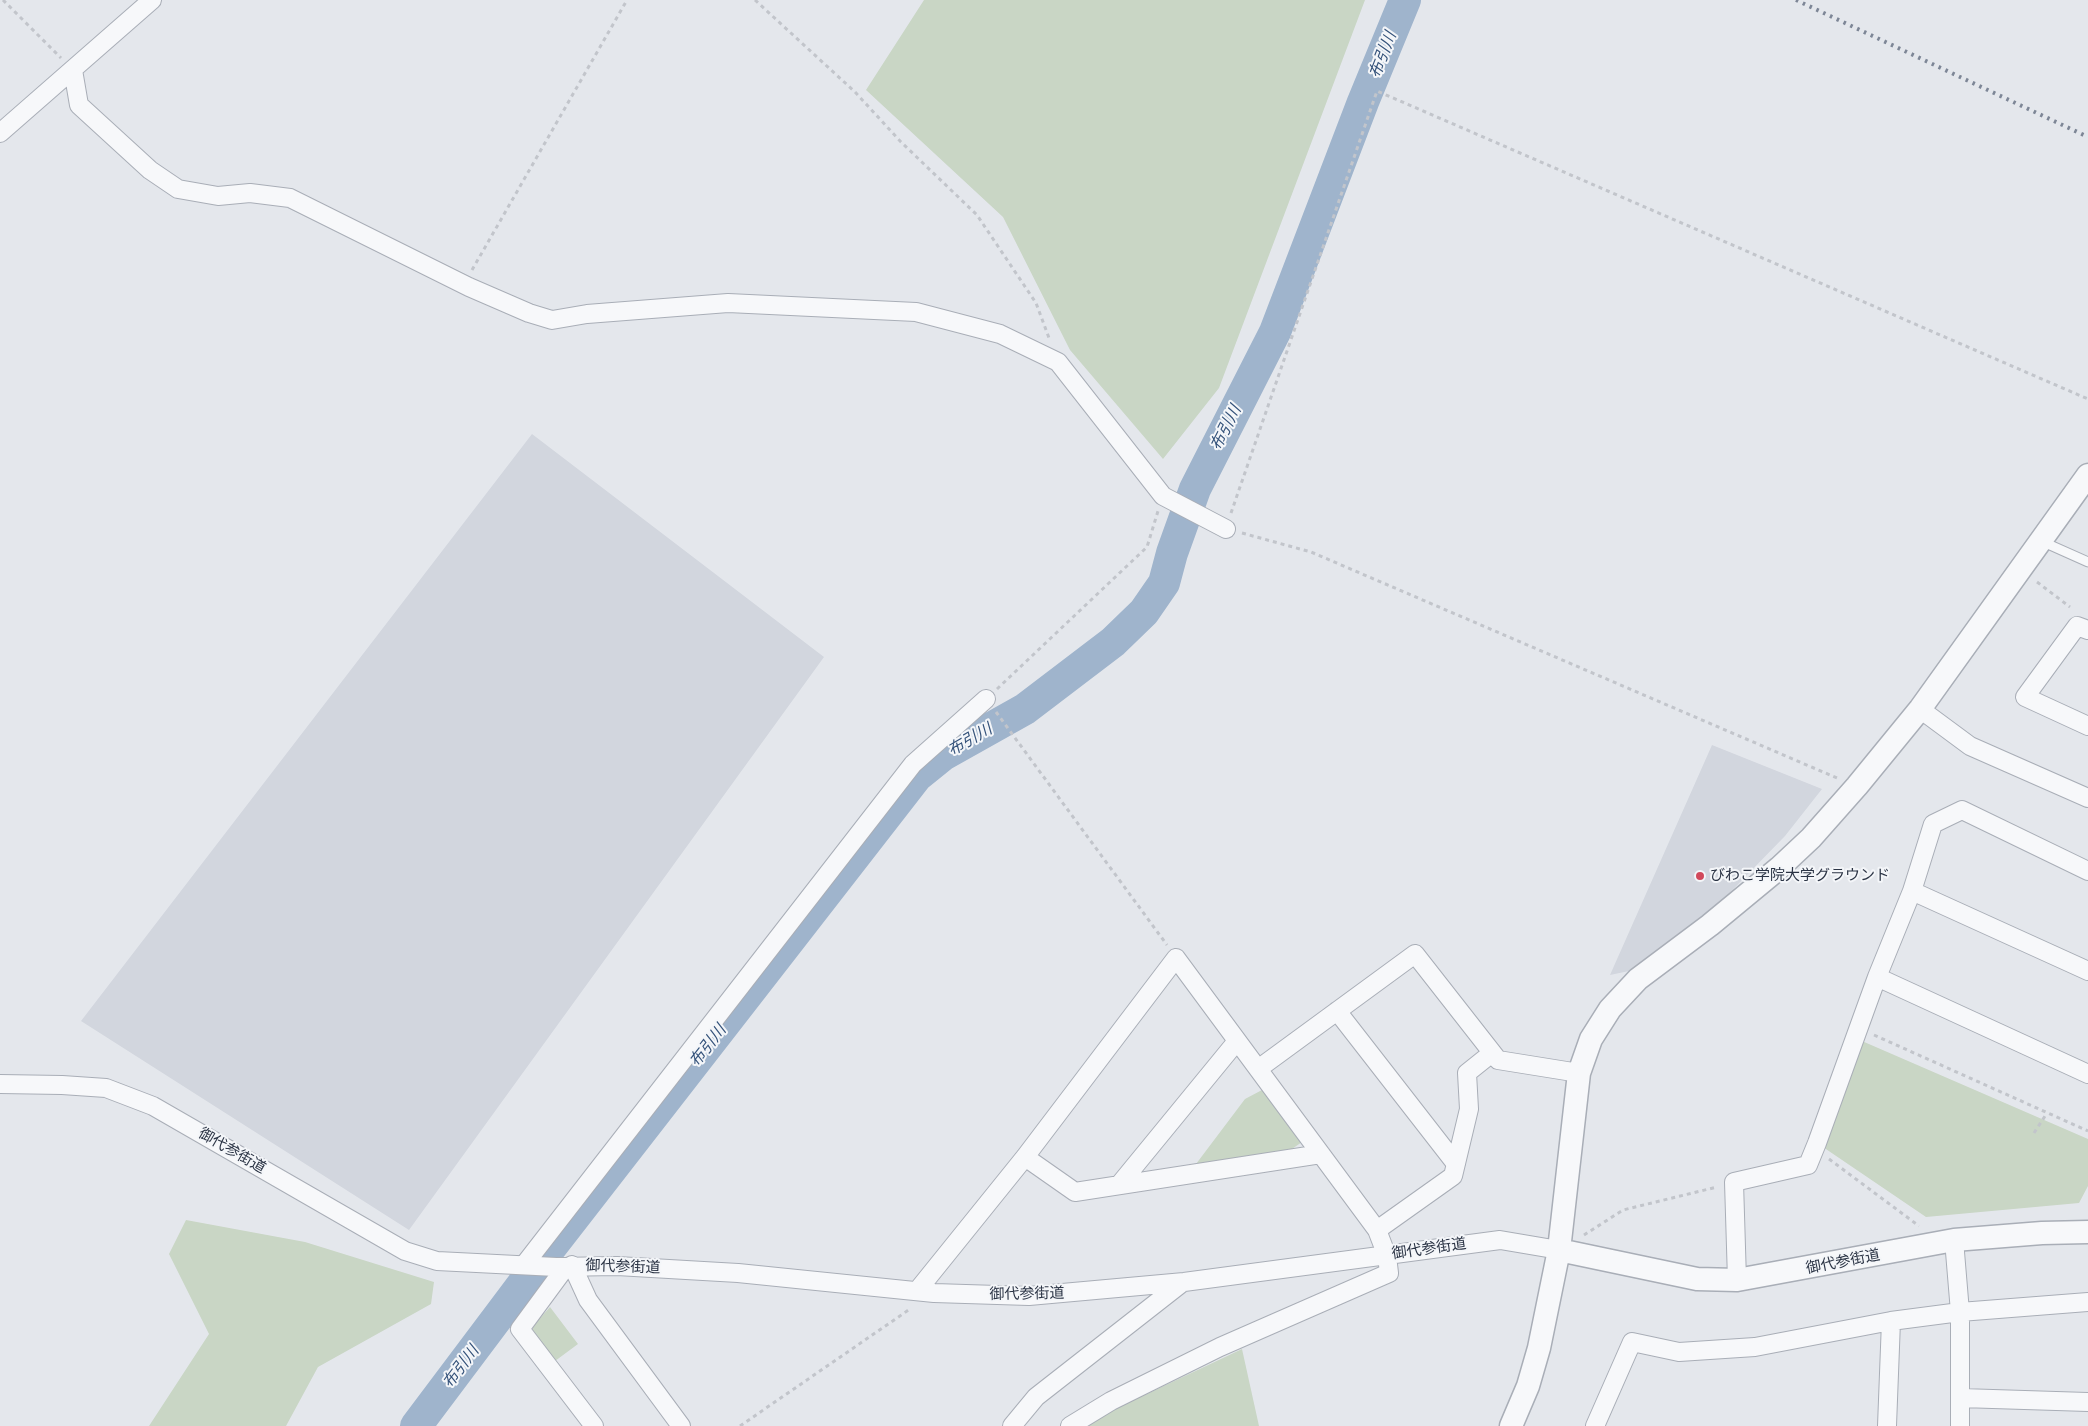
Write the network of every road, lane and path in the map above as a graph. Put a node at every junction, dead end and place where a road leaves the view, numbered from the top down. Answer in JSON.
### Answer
{"nodes":[{"id":1,"x":3,"y":0,"type":"edge"},
{"id":2,"x":152,"y":0,"type":"edge"},
{"id":3,"x":627,"y":0,"type":"edge"},
{"id":4,"x":755,"y":0,"type":"edge"},
{"id":5,"x":72,"y":70,"type":"junction"},
{"id":6,"x":0,"y":133,"type":"edge"},
{"id":7,"x":464,"y":284,"type":"junction"},
{"id":8,"x":1058,"y":362,"type":"junction"},
{"id":9,"x":2088,"y":399,"type":"edge"},
{"id":10,"x":2088,"y":475,"type":"edge"},
{"id":11,"x":1168,"y":498,"type":"junction"},
{"id":12,"x":1226,"y":529,"type":"junction"},
{"id":13,"x":2041,"y":541,"type":"junction"},
{"id":14,"x":2088,"y":562,"type":"edge"},
{"id":15,"x":2037,"y":582,"type":"dead end"},
{"id":16,"x":2070,"y":607,"type":"dead end"},
{"id":17,"x":2088,"y":630,"type":"edge"},
{"id":18,"x":986,"y":698,"type":"junction"},
{"id":19,"x":1920,"y":710,"type":"junction"},
{"id":20,"x":2088,"y":726,"type":"edge"},
{"id":21,"x":1857,"y":786,"type":"junction"},
{"id":22,"x":2088,"y":798,"type":"edge"},
{"id":23,"x":2088,"y":872,"type":"edge"},
{"id":24,"x":1912,"y":891,"type":"junction"},
{"id":25,"x":1176,"y":958,"type":"junction"},
{"id":26,"x":2088,"y":972,"type":"edge"},
{"id":27,"x":1877,"y":977,"type":"junction"},
{"id":28,"x":1337,"y":1011,"type":"junction"},
{"id":29,"x":1858,"y":1028,"type":"junction"},
{"id":30,"x":1238,"y":1041,"type":"junction"},
{"id":31,"x":1492,"y":1053,"type":"junction"},
{"id":32,"x":1258,"y":1069,"type":"junction"},
{"id":33,"x":1579,"y":1073,"type":"junction"},
{"id":34,"x":2088,"y":1074,"type":"edge"},
{"id":35,"x":0,"y":1084,"type":"edge"},
{"id":36,"x":2047,"y":1113,"type":"junction"},
{"id":37,"x":2088,"y":1131,"type":"edge"},
{"id":38,"x":2034,"y":1133,"type":"dead end"},
{"id":39,"x":1815,"y":1148,"type":"junction"},
{"id":40,"x":1321,"y":1154,"type":"junction"},
{"id":41,"x":1025,"y":1157,"type":"junction"},
{"id":42,"x":1456,"y":1164,"type":"junction"},
{"id":43,"x":1734,"y":1182,"type":"junction"},
{"id":44,"x":1119,"y":1185,"type":"junction"},
{"id":45,"x":1377,"y":1230,"type":"junction"},
{"id":46,"x":1925,"y":1231,"type":"dead end"},
{"id":47,"x":2088,"y":1232,"type":"edge"},
{"id":48,"x":1583,"y":1236,"type":"dead end"},
{"id":49,"x":1954,"y":1240,"type":"junction"},
{"id":50,"x":1559,"y":1250,"type":"junction"},
{"id":51,"x":1387,"y":1256,"type":"junction"},
{"id":52,"x":528,"y":1265,"type":"junction"},
{"id":53,"x":564,"y":1266,"type":"junction"},
{"id":54,"x":1737,"y":1280,"type":"junction"},
{"id":55,"x":1184,"y":1282,"type":"junction"},
{"id":56,"x":925,"y":1292,"type":"junction"},
{"id":57,"x":2088,"y":1302,"type":"edge"},
{"id":58,"x":1960,"y":1312,"type":"junction"},
{"id":59,"x":1891,"y":1321,"type":"junction"},
{"id":60,"x":1962,"y":1398,"type":"junction"},
{"id":61,"x":2088,"y":1402,"type":"edge"},
{"id":62,"x":594,"y":1426,"type":"edge"},
{"id":63,"x":681,"y":1426,"type":"edge"},
{"id":64,"x":740,"y":1426,"type":"edge"},
{"id":65,"x":1012,"y":1426,"type":"edge"},
{"id":66,"x":1070,"y":1426,"type":"edge"},
{"id":67,"x":1511,"y":1426,"type":"edge"},
{"id":68,"x":1595,"y":1426,"type":"edge"},
{"id":69,"x":1887,"y":1426,"type":"edge"},
{"id":70,"x":1960,"y":1426,"type":"edge"}],
"edges":[{"from":1,"to":5,"type":"path"},
{"from":2,"to":5,"type":"street"},
{"from":3,"to":7,"type":"path"},
{"from":4,"to":8,"type":"path"},
{"from":5,"to":6,"type":"street"},
{"from":5,"to":7,"type":"street"},
{"from":7,"to":8,"type":"street"},
{"from":8,"to":11,"type":"street"},
{"from":9,"to":12,"type":"path"},
{"from":10,"to":13,"type":"street"},
{"from":11,"to":12,"type":"street"},
{"from":11,"to":18,"type":"path"},
{"from":12,"to":21,"type":"path"},
{"from":13,"to":14,"type":"lane"},
{"from":13,"to":19,"type":"street"},
{"from":15,"to":16,"type":"path"},
{"from":17,"to":20,"type":"street"},
{"from":18,"to":25,"type":"path"},
{"from":18,"to":52,"type":"street"},
{"from":19,"to":21,"type":"street"},
{"from":19,"to":22,"type":"street"},
{"from":21,"to":33,"type":"street"},
{"from":23,"to":24,"type":"street"},
{"from":24,"to":26,"type":"street"},
{"from":24,"to":27,"type":"street"},
{"from":25,"to":30,"type":"street"},
{"from":25,"to":41,"type":"street"},
{"from":27,"to":29,"type":"street"},
{"from":27,"to":34,"type":"street"},
{"from":28,"to":31,"type":"street"},
{"from":28,"to":32,"type":"street"},
{"from":28,"to":42,"type":"street"},
{"from":29,"to":36,"type":"path"},
{"from":29,"to":39,"type":"street"},
{"from":30,"to":32,"type":"street"},
{"from":30,"to":44,"type":"street"},
{"from":31,"to":33,"type":"street"},
{"from":31,"to":42,"type":"street"},
{"from":32,"to":40,"type":"street"},
{"from":33,"to":50,"type":"street"},
{"from":35,"to":52,"type":"street","name":"御代参街道"},
{"from":36,"to":37,"type":"path"},
{"from":36,"to":38,"type":"path"},
{"from":39,"to":43,"type":"street"},
{"from":39,"to":46,"type":"path"},
{"from":40,"to":44,"type":"street"},
{"from":40,"to":45,"type":"street"},
{"from":41,"to":44,"type":"street"},
{"from":41,"to":56,"type":"street"},
{"from":42,"to":45,"type":"street"},
{"from":43,"to":48,"type":"path"},
{"from":43,"to":54,"type":"street"},
{"from":45,"to":51,"type":"street"},
{"from":47,"to":49,"type":"street","name":"御代参街道"},
{"from":49,"to":54,"type":"street","name":"御代参街道"},
{"from":49,"to":58,"type":"street"},
{"from":50,"to":51,"type":"street","name":"御代参街道"},
{"from":50,"to":54,"type":"street","name":"御代参街道"},
{"from":50,"to":67,"type":"street"},
{"from":51,"to":55,"type":"street","name":"御代参街道"},
{"from":51,"to":66,"type":"street"},
{"from":52,"to":53,"type":"street","name":"御代参街道"},
{"from":53,"to":56,"type":"street","name":"御代参街道"},
{"from":53,"to":62,"type":"street"},
{"from":53,"to":63,"type":"street"},
{"from":55,"to":56,"type":"street","name":"御代参街道"},
{"from":55,"to":65,"type":"street"},
{"from":56,"to":64,"type":"path"},
{"from":57,"to":58,"type":"street"},
{"from":58,"to":59,"type":"street"},
{"from":58,"to":60,"type":"street"},
{"from":59,"to":68,"type":"street"},
{"from":59,"to":69,"type":"street"},
{"from":60,"to":61,"type":"street"},
{"from":60,"to":70,"type":"street"}]}
